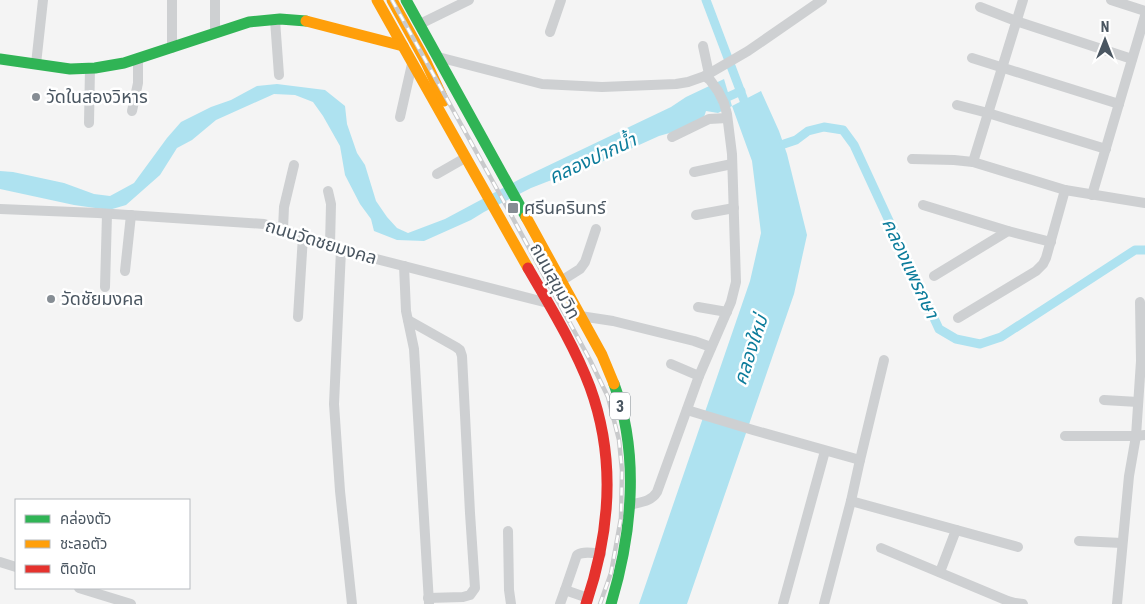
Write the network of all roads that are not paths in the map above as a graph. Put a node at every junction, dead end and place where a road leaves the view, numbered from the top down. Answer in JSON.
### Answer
{"nodes":[{"id":1,"x":43,"y":0,"type":"edge"},
{"id":2,"x":172,"y":0,"type":"edge"},
{"id":3,"x":215,"y":0,"type":"edge"},
{"id":4,"x":377,"y":0,"type":"edge"},
{"id":5,"x":392,"y":0,"type":"edge"},
{"id":6,"x":406,"y":0,"type":"edge"},
{"id":7,"x":469,"y":0,"type":"edge"},
{"id":8,"x":561,"y":0,"type":"edge"},
{"id":9,"x":822,"y":0,"type":"edge"},
{"id":10,"x":1023,"y":0,"type":"edge"},
{"id":11,"x":1111,"y":0,"type":"edge"},
{"id":12,"x":980,"y":7,"type":"dead end"},
{"id":13,"x":1145,"y":12,"type":"edge"},
{"id":14,"x":1145,"y":16,"type":"edge"},
{"id":15,"x":275,"y":20,"type":"junction"},
{"id":16,"x":1016,"y":21,"type":"junction"},
{"id":17,"x":420,"y":24,"type":"junction"},
{"id":18,"x":550,"y":32,"type":"dead end"},
{"id":19,"x":215,"y":33,"type":"junction"},
{"id":20,"x":402,"y":46,"type":"junction"},
{"id":21,"x":703,"y":46,"type":"dead end"},
{"id":22,"x":172,"y":48,"type":"junction"},
{"id":23,"x":438,"y":57,"type":"junction"},
{"id":24,"x":0,"y":58,"type":"edge"},
{"id":25,"x":138,"y":58,"type":"junction"},
{"id":26,"x":972,"y":58,"type":"dead end"},
{"id":27,"x":1132,"y":59,"type":"junction"},
{"id":28,"x":412,"y":63,"type":"junction"},
{"id":29,"x":36,"y":64,"type":"junction"},
{"id":30,"x":90,"y":68,"type":"junction"},
{"id":31,"x":1002,"y":68,"type":"junction"},
{"id":32,"x":279,"y":75,"type":"dead end"},
{"id":33,"x":709,"y":75,"type":"junction"},
{"id":34,"x":1119,"y":104,"type":"junction"},
{"id":35,"x":957,"y":105,"type":"dead end"},
{"id":36,"x":132,"y":112,"type":"dead end"},
{"id":37,"x":988,"y":113,"type":"junction"},
{"id":38,"x":727,"y":116,"type":"junction"},
{"id":39,"x":400,"y":117,"type":"dead end"},
{"id":40,"x":89,"y":123,"type":"dead end"},
{"id":41,"x":672,"y":137,"type":"dead end"},
{"id":42,"x":456,"y":143,"type":"junction"},
{"id":43,"x":1106,"y":149,"type":"junction"},
{"id":44,"x":465,"y":158,"type":"junction"},
{"id":45,"x":912,"y":159,"type":"dead end"},
{"id":46,"x":973,"y":162,"type":"junction"},
{"id":47,"x":732,"y":164,"type":"junction"},
{"id":48,"x":294,"y":165,"type":"dead end"},
{"id":49,"x":694,"y":172,"type":"dead end"},
{"id":50,"x":437,"y":174,"type":"dead end"},
{"id":51,"x":1065,"y":190,"type":"junction"},
{"id":52,"x":328,"y":191,"type":"dead end"},
{"id":53,"x":1092,"y":195,"type":"junction"},
{"id":54,"x":1145,"y":203,"type":"edge"},
{"id":55,"x":923,"y":205,"type":"dead end"},
{"id":56,"x":734,"y":208,"type":"junction"},
{"id":57,"x":0,"y":210,"type":"edge"},
{"id":58,"x":107,"y":214,"type":"junction"},
{"id":59,"x":131,"y":216,"type":"junction"},
{"id":60,"x":696,"y":216,"type":"dead end"},
{"id":61,"x":282,"y":229,"type":"junction"},
{"id":62,"x":596,"y":229,"type":"dead end"},
{"id":63,"x":1008,"y":231,"type":"junction"},
{"id":64,"x":303,"y":236,"type":"junction"},
{"id":65,"x":1051,"y":242,"type":"junction"},
{"id":66,"x":330,"y":245,"type":"junction"},
{"id":67,"x":341,"y":250,"type":"junction"},
{"id":68,"x":404,"y":266,"type":"junction"},
{"id":69,"x":126,"y":271,"type":"dead end"},
{"id":70,"x":934,"y":276,"type":"dead end"},
{"id":71,"x":561,"y":282,"type":"junction"},
{"id":72,"x":105,"y":287,"type":"dead end"},
{"id":73,"x":1140,"y":302,"type":"dead end"},
{"id":74,"x":548,"y":303,"type":"junction"},
{"id":75,"x":698,"y":307,"type":"dead end"},
{"id":76,"x":727,"y":312,"type":"junction"},
{"id":77,"x":580,"y":316,"type":"junction"},
{"id":78,"x":298,"y":317,"type":"dead end"},
{"id":79,"x":958,"y":318,"type":"dead end"},
{"id":80,"x":408,"y":320,"type":"junction"},
{"id":81,"x":711,"y":347,"type":"junction"},
{"id":82,"x":884,"y":360,"type":"dead end"},
{"id":83,"x":671,"y":364,"type":"dead end"},
{"id":84,"x":700,"y":376,"type":"junction"},
{"id":85,"x":1104,"y":400,"type":"dead end"},
{"id":86,"x":1138,"y":402,"type":"junction"},
{"id":87,"x":687,"y":410,"type":"junction"},
{"id":88,"x":1065,"y":436,"type":"dead end"},
{"id":89,"x":1140,"y":436,"type":"edge"},
{"id":90,"x":825,"y":451,"type":"junction"},
{"id":91,"x":860,"y":460,"type":"junction"},
{"id":92,"x":851,"y":501,"type":"junction"},
{"id":93,"x":629,"y":504,"type":"junction"},
{"id":94,"x":956,"y":530,"type":"junction"},
{"id":95,"x":508,"y":531,"type":"dead end"},
{"id":96,"x":1079,"y":541,"type":"dead end"},
{"id":97,"x":1122,"y":543,"type":"junction"},
{"id":98,"x":1018,"y":547,"type":"dead end"},
{"id":99,"x":881,"y":548,"type":"dead end"},
{"id":100,"x":601,"y":554,"type":"junction"},
{"id":101,"x":0,"y":562,"type":"edge"},
{"id":102,"x":15,"y":567,"type":"edge"},
{"id":103,"x":940,"y":572,"type":"junction"},
{"id":104,"x":82,"y":589,"type":"edge"},
{"id":105,"x":565,"y":590,"type":"junction"},
{"id":106,"x":428,"y":601,"type":"edge"},
{"id":107,"x":587,"y":601,"type":"edge"},
{"id":108,"x":131,"y":604,"type":"edge"},
{"id":109,"x":352,"y":604,"type":"edge"},
{"id":110,"x":511,"y":604,"type":"edge"},
{"id":111,"x":560,"y":604,"type":"edge"},
{"id":112,"x":611,"y":604,"type":"edge"},
{"id":113,"x":783,"y":604,"type":"edge"},
{"id":114,"x":824,"y":604,"type":"edge"},
{"id":115,"x":1023,"y":604,"type":"edge"},
{"id":116,"x":1117,"y":604,"type":"edge"}],
"edges":[{"from":1,"to":29,"type":"street"},
{"from":2,"to":22,"type":"street"},
{"from":3,"to":19,"type":"street"},
{"from":4,"to":20,"type":"main road","name":"ถนนสุขุมวิท","number":"3"},
{"from":5,"to":42,"type":"main road"},
{"from":6,"to":17,"type":"main road","name":"ถนนสุขุมวิท","number":"3"},
{"from":7,"to":17,"type":"street"},
{"from":8,"to":18,"type":"street"},
{"from":9,"to":33,"type":"street"},
{"from":10,"to":16,"type":"street"},
{"from":11,"to":13,"type":"street"},
{"from":12,"to":16,"type":"street"},
{"from":14,"to":27,"type":"street"},
{"from":15,"to":19,"type":"main road"},
{"from":15,"to":20,"type":"main road"},
{"from":15,"to":32,"type":"street"},
{"from":16,"to":27,"type":"street"},
{"from":16,"to":31,"type":"street"},
{"from":17,"to":23,"type":"main road","name":"ถนนสุขุมวิท","number":"3"},
{"from":19,"to":22,"type":"main road"},
{"from":20,"to":28,"type":"main road","name":"ถนนสุขุมวิท","number":"3"},
{"from":21,"to":33,"type":"street"},
{"from":22,"to":25,"type":"main road"},
{"from":23,"to":33,"type":"street"},
{"from":23,"to":71,"type":"main road","name":"ถนนสุขุมวิท","number":"3"},
{"from":24,"to":29,"type":"main road"},
{"from":25,"to":30,"type":"main road"},
{"from":25,"to":36,"type":"street"},
{"from":26,"to":31,"type":"street"},
{"from":27,"to":34,"type":"street"},
{"from":28,"to":39,"type":"street"},
{"from":28,"to":42,"type":"main road","name":"ถนนสุขุมวิท","number":"3"},
{"from":29,"to":30,"type":"main road"},
{"from":30,"to":40,"type":"street"},
{"from":31,"to":34,"type":"street"},
{"from":31,"to":37,"type":"street"},
{"from":33,"to":38,"type":"street"},
{"from":34,"to":43,"type":"street"},
{"from":35,"to":37,"type":"street"},
{"from":37,"to":43,"type":"street"},
{"from":37,"to":46,"type":"street"},
{"from":38,"to":41,"type":"street"},
{"from":38,"to":47,"type":"street"},
{"from":42,"to":44,"type":"main road","name":"ถนนสุขุมวิท","number":"3"},
{"from":43,"to":53,"type":"street"},
{"from":44,"to":50,"type":"street"},
{"from":44,"to":74,"type":"main road","name":"ถนนสุขุมวิท","number":"3"},
{"from":45,"to":46,"type":"street"},
{"from":46,"to":51,"type":"street"},
{"from":47,"to":49,"type":"street"},
{"from":47,"to":56,"type":"street"},
{"from":48,"to":61,"type":"street"},
{"from":51,"to":53,"type":"street"},
{"from":51,"to":65,"type":"street"},
{"from":52,"to":66,"type":"street"},
{"from":53,"to":54,"type":"street"},
{"from":55,"to":63,"type":"street"},
{"from":56,"to":60,"type":"street"},
{"from":56,"to":76,"type":"street"},
{"from":57,"to":58,"type":"street","name":"ถนนวัดชยมงคล"},
{"from":58,"to":59,"type":"street","name":"ถนนวัดชยมงคล"},
{"from":58,"to":72,"type":"street"},
{"from":59,"to":61,"type":"street","name":"ถนนวัดชยมงคล"},
{"from":59,"to":69,"type":"street"},
{"from":61,"to":64,"type":"street","name":"ถนนวัดชยมงคล"},
{"from":62,"to":71,"type":"street"},
{"from":63,"to":65,"type":"street"},
{"from":63,"to":70,"type":"street"},
{"from":64,"to":66,"type":"street","name":"ถนนวัดชยมงคล"},
{"from":64,"to":78,"type":"street"},
{"from":65,"to":79,"type":"street"},
{"from":66,"to":67,"type":"street","name":"ถนนวัดชยมงคล"},
{"from":67,"to":68,"type":"street","name":"ถนนวัดชยมงคล"},
{"from":67,"to":109,"type":"street"},
{"from":68,"to":74,"type":"street","name":"ถนนวัดชยมงคล"},
{"from":68,"to":80,"type":"street"},
{"from":71,"to":77,"type":"main road","name":"ถนนสุขุมวิท","number":"3"},
{"from":73,"to":86,"type":"street"},
{"from":74,"to":100,"type":"main road","name":"ถนนสุขุมวิท","number":"3"},
{"from":75,"to":76,"type":"street"},
{"from":76,"to":81,"type":"street"},
{"from":77,"to":81,"type":"street"},
{"from":77,"to":93,"type":"main road","name":"ถนนสุขุมวิท","number":"3"},
{"from":80,"to":106,"type":"street"},
{"from":80,"to":106,"type":"street"},
{"from":81,"to":84,"type":"street"},
{"from":82,"to":91,"type":"street"},
{"from":83,"to":84,"type":"street"},
{"from":84,"to":87,"type":"street"},
{"from":85,"to":86,"type":"street"},
{"from":86,"to":89,"type":"street"},
{"from":87,"to":90,"type":"street"},
{"from":87,"to":93,"type":"street"},
{"from":88,"to":89,"type":"street"},
{"from":89,"to":97,"type":"street"},
{"from":90,"to":91,"type":"street"},
{"from":90,"to":113,"type":"street"},
{"from":91,"to":92,"type":"street"},
{"from":92,"to":94,"type":"street"},
{"from":92,"to":114,"type":"street"},
{"from":93,"to":112,"type":"main road","name":"ถนนสุขุมวิท","number":"3"},
{"from":94,"to":98,"type":"street"},
{"from":94,"to":103,"type":"street"},
{"from":95,"to":110,"type":"street"},
{"from":96,"to":97,"type":"street"},
{"from":97,"to":116,"type":"street"},
{"from":99,"to":103,"type":"street"},
{"from":100,"to":105,"type":"street"},
{"from":100,"to":107,"type":"main road","name":"ถนนสุขุมวิท","number":"3"},
{"from":101,"to":102,"type":"street"},
{"from":103,"to":115,"type":"street"},
{"from":104,"to":108,"type":"street"},
{"from":105,"to":107,"type":"street"},
{"from":105,"to":111,"type":"street"}]}
